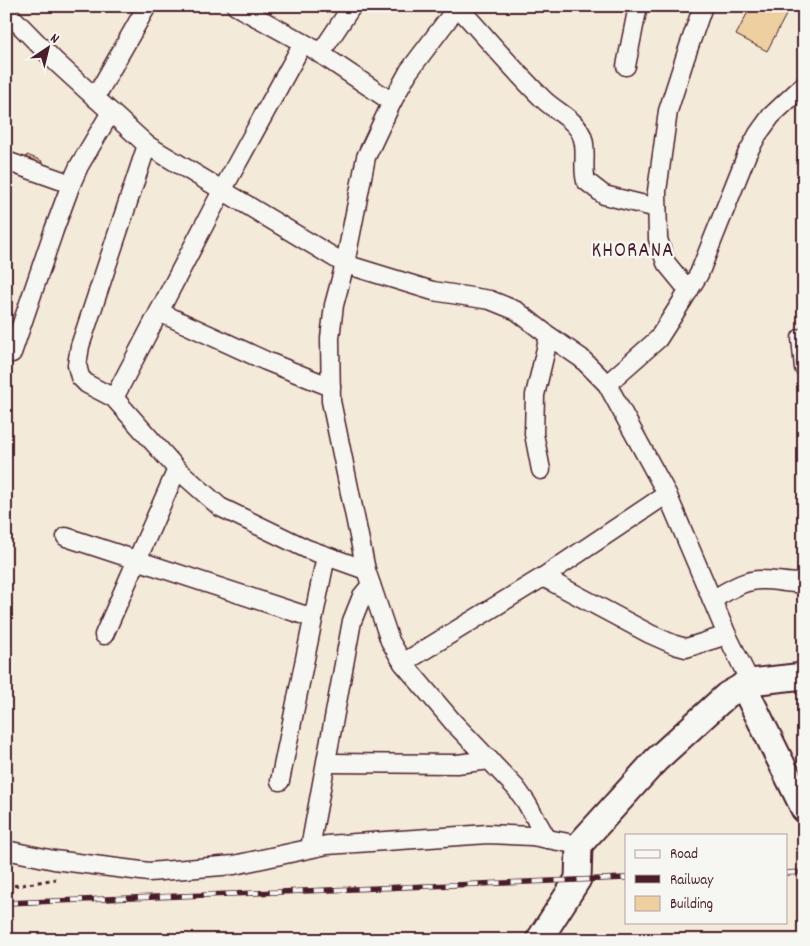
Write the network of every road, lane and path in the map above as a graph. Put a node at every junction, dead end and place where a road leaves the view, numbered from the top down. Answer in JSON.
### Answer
{"nodes":[{"id":1,"x":147,"y":6,"type":"edge"},
{"id":2,"x":236,"y":6,"type":"edge"},
{"id":3,"x":352,"y":6,"type":"edge"},
{"id":4,"x":458,"y":6,"type":"edge"},
{"id":5,"x":638,"y":6,"type":"edge"},
{"id":6,"x":703,"y":6,"type":"edge"},
{"id":7,"x":6,"y":10,"type":"edge"},
{"id":8,"x":260,"y":12,"type":"edge"},
{"id":9,"x":303,"y":43,"type":"junction"},
{"id":10,"x":320,"y":54,"type":"junction"},
{"id":11,"x":626,"y":66,"type":"dead end"},
{"id":12,"x":804,"y":85,"type":"edge"},
{"id":13,"x":95,"y":98,"type":"junction"},
{"id":14,"x":392,"y":102,"type":"junction"},
{"id":15,"x":111,"y":112,"type":"junction"},
{"id":16,"x":147,"y":145,"type":"junction"},
{"id":17,"x":6,"y":161,"type":"edge"},
{"id":18,"x":71,"y":184,"type":"junction"},
{"id":19,"x":223,"y":189,"type":"junction"},
{"id":20,"x":658,"y":208,"type":"junction"},
{"id":21,"x":344,"y":264,"type":"junction"},
{"id":22,"x":689,"y":291,"type":"junction"},
{"id":23,"x":159,"y":312,"type":"junction"},
{"id":24,"x":549,"y":336,"type":"junction"},
{"id":25,"x":801,"y":338,"type":"dead end"},
{"id":26,"x":12,"y":353,"type":"dead end"},
{"id":27,"x":804,"y":368,"type":"edge"},
{"id":28,"x":607,"y":384,"type":"junction"},
{"id":29,"x":331,"y":387,"type":"junction"},
{"id":30,"x":114,"y":398,"type":"junction"},
{"id":31,"x":178,"y":469,"type":"junction"},
{"id":32,"x":541,"y":470,"type":"dead end"},
{"id":33,"x":667,"y":494,"type":"junction"},
{"id":34,"x":66,"y":537,"type":"dead end"},
{"id":35,"x":326,"y":556,"type":"junction"},
{"id":36,"x":137,"y":559,"type":"junction"},
{"id":37,"x":543,"y":577,"type":"junction"},
{"id":38,"x":369,"y":578,"type":"junction"},
{"id":39,"x":804,"y":580,"type":"edge"},
{"id":40,"x":712,"y":600,"type":"junction"},
{"id":41,"x":313,"y":618,"type":"junction"},
{"id":42,"x":727,"y":635,"type":"junction"},
{"id":43,"x":104,"y":636,"type":"dead end"},
{"id":44,"x":403,"y":663,"type":"junction"},
{"id":45,"x":804,"y":676,"type":"edge"},
{"id":46,"x":746,"y":684,"type":"junction"},
{"id":47,"x":490,"y":760,"type":"junction"},
{"id":48,"x":326,"y":763,"type":"junction"},
{"id":49,"x":280,"y":781,"type":"dead end"},
{"id":50,"x":804,"y":809,"type":"edge"},
{"id":51,"x":547,"y":839,"type":"junction"},
{"id":52,"x":579,"y":845,"type":"junction"},
{"id":53,"x":310,"y":848,"type":"junction"},
{"id":54,"x":6,"y":850,"type":"edge"},
{"id":55,"x":539,"y":940,"type":"edge"}],
"edges":[{"from":1,"to":13,"type":"street"},
{"from":2,"to":8,"type":"street"},
{"from":3,"to":10,"type":"street"},
{"from":4,"to":14,"type":"street"},
{"from":4,"to":20,"type":"street"},
{"from":5,"to":11,"type":"street"},
{"from":6,"to":20,"type":"street"},
{"from":7,"to":13,"type":"street"},
{"from":8,"to":9,"type":"street"},
{"from":9,"to":10,"type":"street"},
{"from":9,"to":19,"type":"street"},
{"from":10,"to":14,"type":"street"},
{"from":12,"to":22,"type":"street"},
{"from":13,"to":15,"type":"street"},
{"from":14,"to":21,"type":"street"},
{"from":15,"to":16,"type":"street"},
{"from":15,"to":18,"type":"street"},
{"from":16,"to":19,"type":"street"},
{"from":16,"to":30,"type":"street"},
{"from":17,"to":18,"type":"street"},
{"from":18,"to":26,"type":"street"},
{"from":19,"to":21,"type":"street"},
{"from":19,"to":23,"type":"street"},
{"from":20,"to":22,"type":"street"},
{"from":21,"to":24,"type":"street"},
{"from":21,"to":29,"type":"street"},
{"from":22,"to":28,"type":"street"},
{"from":23,"to":29,"type":"street"},
{"from":23,"to":30,"type":"street"},
{"from":24,"to":28,"type":"street"},
{"from":24,"to":32,"type":"street"},
{"from":25,"to":27,"type":"street"},
{"from":28,"to":33,"type":"street"},
{"from":29,"to":38,"type":"street"},
{"from":30,"to":31,"type":"street"},
{"from":31,"to":35,"type":"street"},
{"from":31,"to":36,"type":"street"},
{"from":33,"to":37,"type":"street"},
{"from":33,"to":40,"type":"street"},
{"from":34,"to":36,"type":"street"},
{"from":35,"to":38,"type":"street"},
{"from":35,"to":41,"type":"street"},
{"from":36,"to":41,"type":"street"},
{"from":36,"to":43,"type":"street"},
{"from":37,"to":42,"type":"street"},
{"from":37,"to":44,"type":"street"},
{"from":38,"to":44,"type":"street"},
{"from":38,"to":48,"type":"street"},
{"from":39,"to":40,"type":"street"},
{"from":40,"to":42,"type":"street"},
{"from":41,"to":49,"type":"street"},
{"from":42,"to":46,"type":"street"},
{"from":44,"to":47,"type":"street"},
{"from":45,"to":46,"type":"street"},
{"from":46,"to":50,"type":"street"},
{"from":46,"to":52,"type":"street"},
{"from":47,"to":48,"type":"street"},
{"from":47,"to":51,"type":"street"},
{"from":48,"to":53,"type":"street"},
{"from":51,"to":52,"type":"street"},
{"from":51,"to":53,"type":"street"},
{"from":52,"to":55,"type":"street"},
{"from":53,"to":54,"type":"street"}]}
